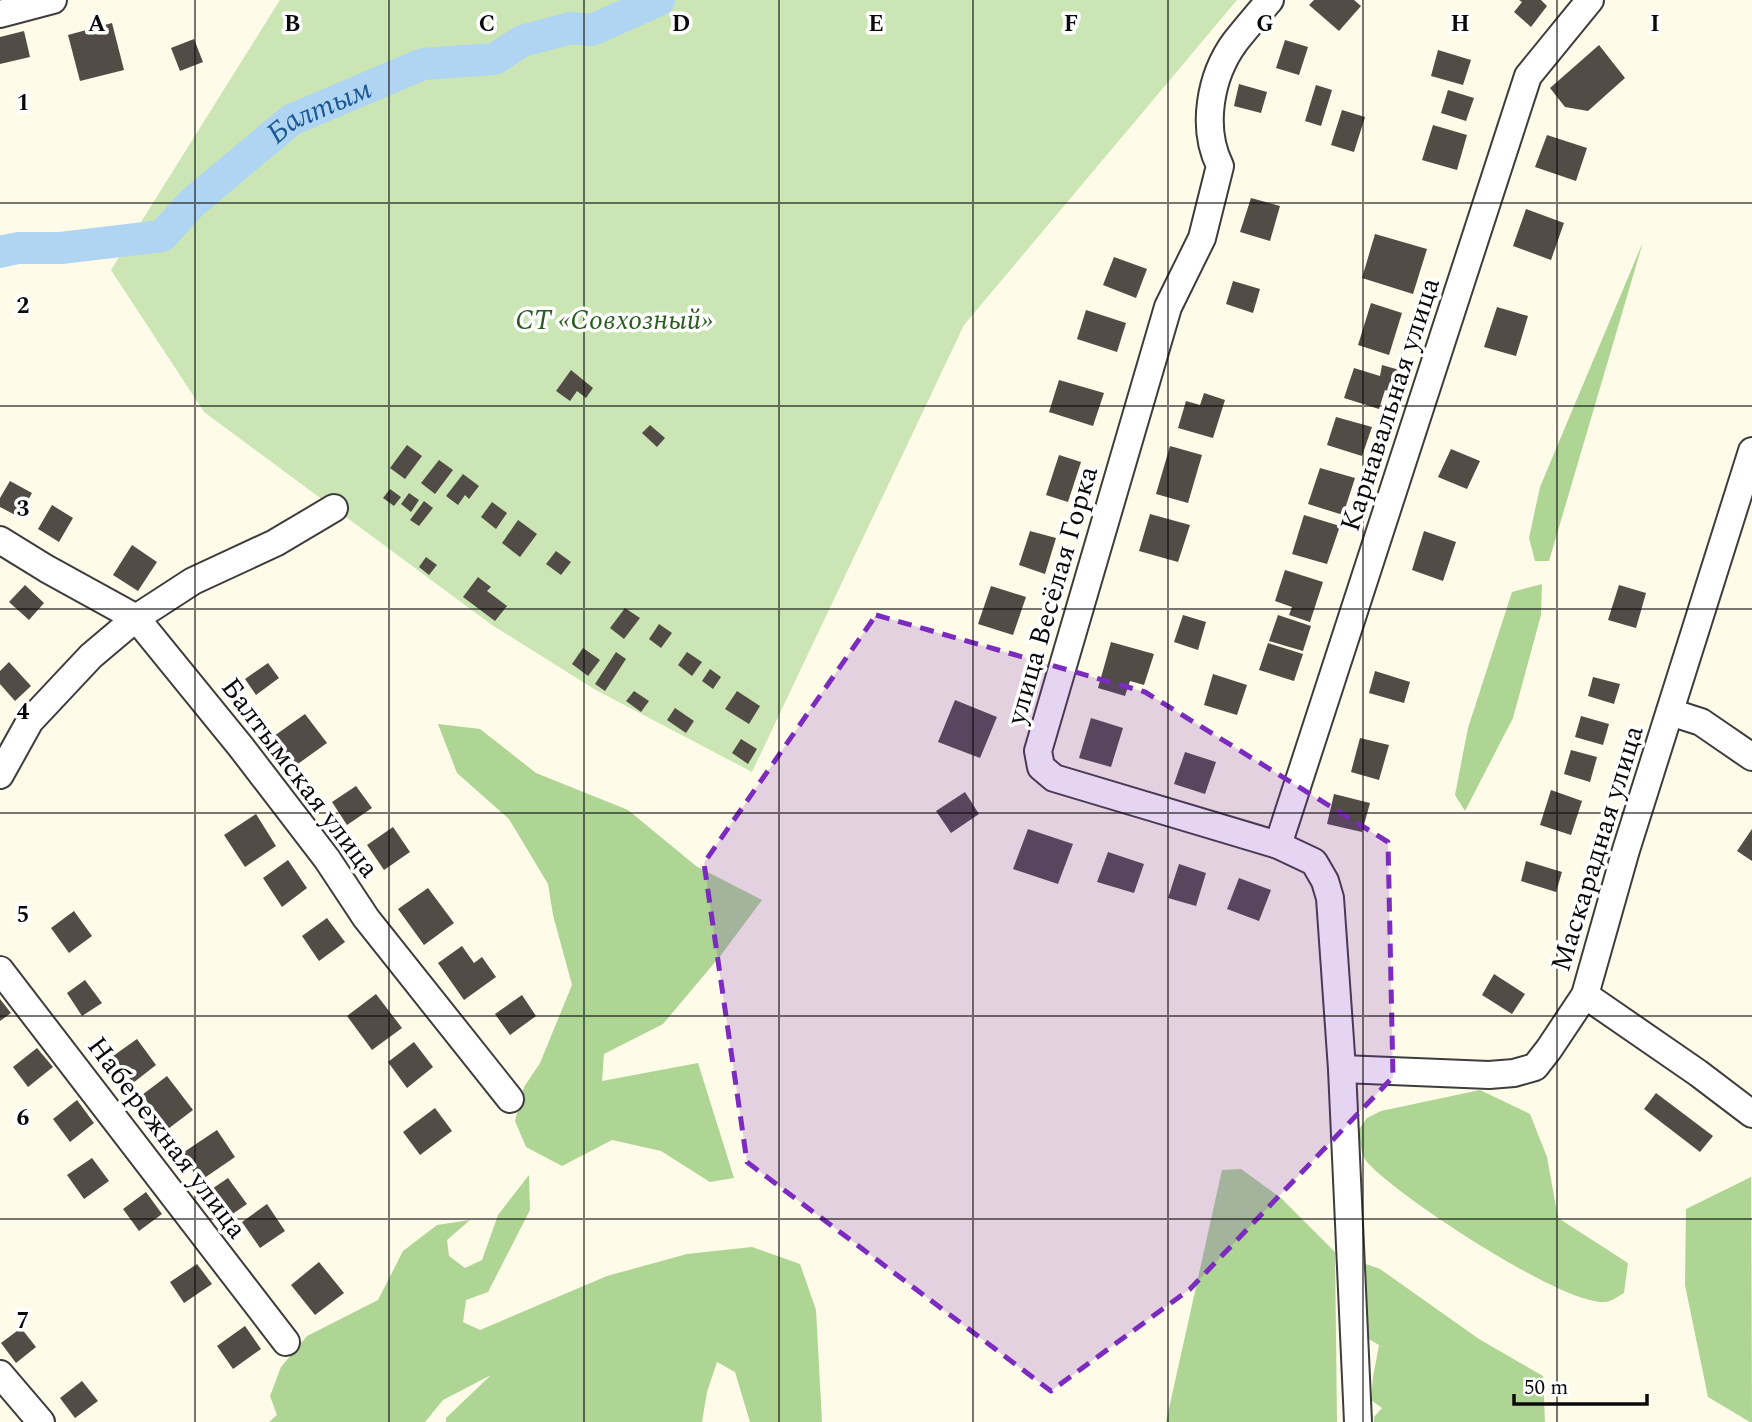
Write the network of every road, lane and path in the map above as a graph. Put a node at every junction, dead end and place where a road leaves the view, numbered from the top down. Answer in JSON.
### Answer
{"nodes":[{"id":1,"x":53,"y":0,"type":"edge"},
{"id":2,"x":1270,"y":0,"type":"edge"},
{"id":3,"x":1590,"y":0,"type":"edge"},
{"id":4,"x":0,"y":14,"type":"edge"},
{"id":5,"x":1752,"y":451,"type":"edge"},
{"id":6,"x":334,"y":508,"type":"dead end"},
{"id":7,"x":0,"y":540,"type":"edge"},
{"id":8,"x":136,"y":618,"type":"junction"},
{"id":9,"x":1670,"y":712,"type":"junction"},
{"id":10,"x":1752,"y":757,"type":"edge"},
{"id":11,"x":0,"y":775,"type":"edge"},
{"id":12,"x":1279,"y":845,"type":"junction"},
{"id":13,"x":0,"y":970,"type":"edge"},
{"id":14,"x":1585,"y":995,"type":"junction"},
{"id":15,"x":1342,"y":1069,"type":"junction"},
{"id":16,"x":510,"y":1099,"type":"dead end"},
{"id":17,"x":1752,"y":1114,"type":"edge"},
{"id":18,"x":286,"y":1342,"type":"dead end"},
{"id":19,"x":0,"y":1374,"type":"edge"},
{"id":20,"x":41,"y":1422,"type":"edge"},
{"id":21,"x":1358,"y":1422,"type":"edge"}],
"edges":[{"from":1,"to":4,"type":"street"},
{"from":2,"to":12,"type":"street","name":"улица Весёлая Горка"},
{"from":3,"to":12,"type":"street","name":"Карнавальная улица"},
{"from":5,"to":9,"type":"street","name":"Маскарадная улица"},
{"from":6,"to":8,"type":"street"},
{"from":7,"to":8,"type":"street","name":"Балтымская улица"},
{"from":8,"to":11,"type":"street"},
{"from":8,"to":16,"type":"street","name":"Балтымская улица"},
{"from":9,"to":10,"type":"street"},
{"from":9,"to":14,"type":"street","name":"Маскарадная улица"},
{"from":12,"to":15,"type":"street","name":"улица Весёлая Горка"},
{"from":13,"to":18,"type":"street","name":"Набережная улица"},
{"from":14,"to":15,"type":"street","name":"Маскарадная улица"},
{"from":14,"to":17,"type":"street"},
{"from":15,"to":21,"type":"street"},
{"from":19,"to":20,"type":"street"}]}
